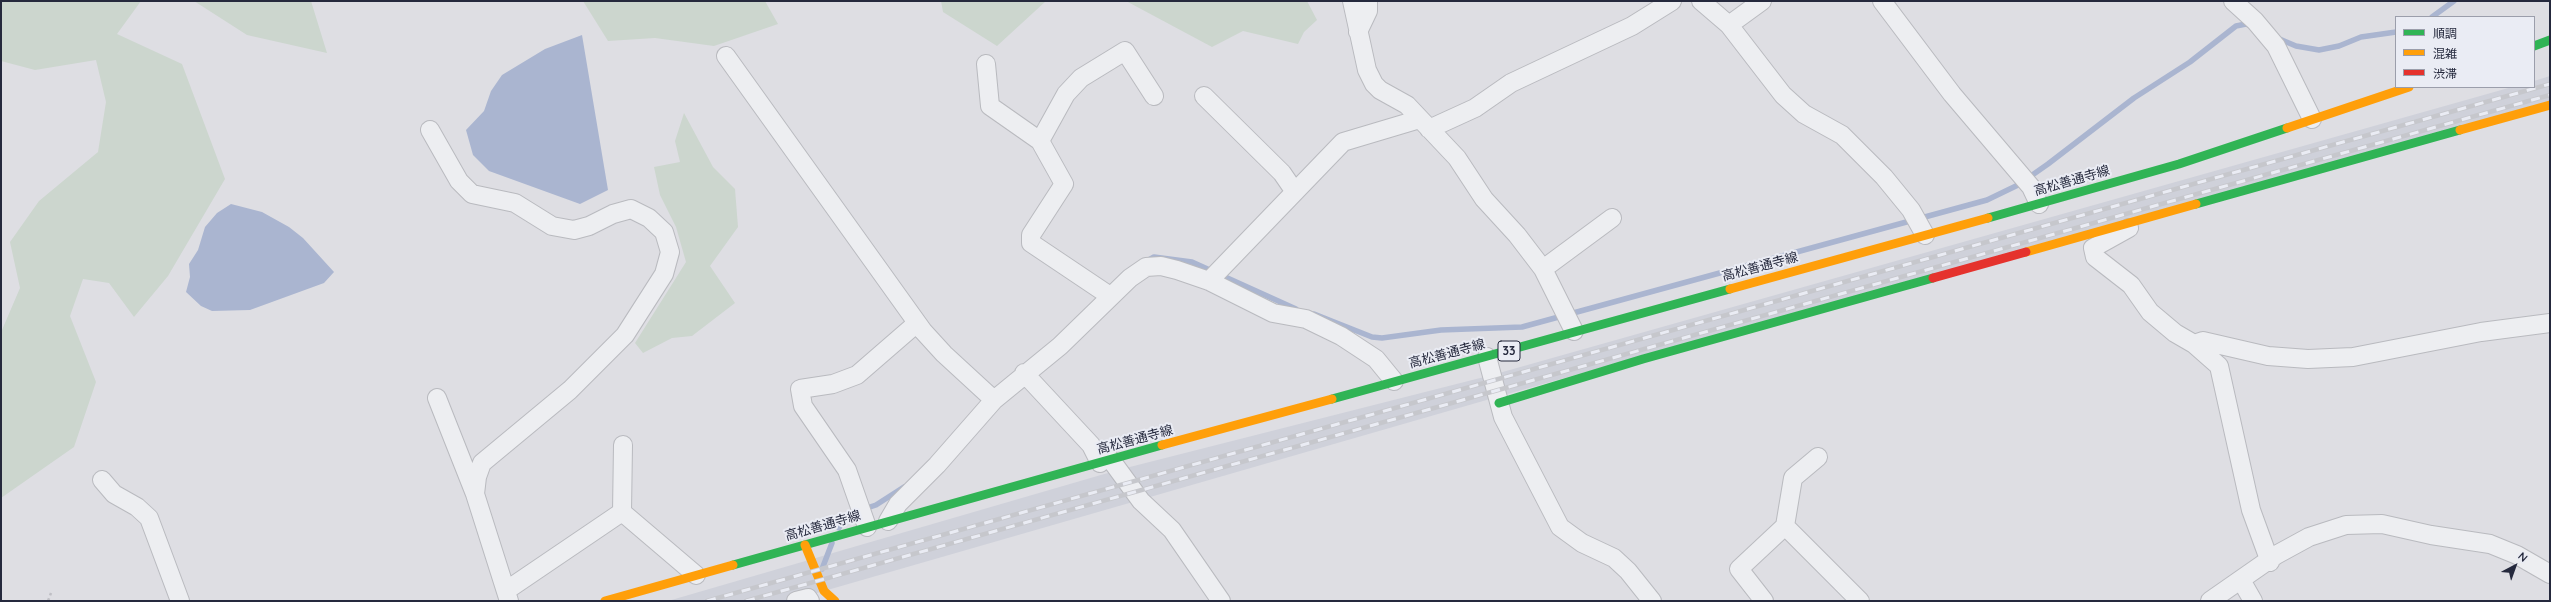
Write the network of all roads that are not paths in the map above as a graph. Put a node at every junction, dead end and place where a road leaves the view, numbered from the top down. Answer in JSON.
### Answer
{"nodes":[{"id":1,"x":1352,"y":1,"type":"edge"},
{"id":2,"x":1368,"y":1,"type":"edge"},
{"id":3,"x":1672,"y":1,"type":"edge"},
{"id":4,"x":1701,"y":1,"type":"edge"},
{"id":5,"x":1762,"y":1,"type":"edge"},
{"id":6,"x":1882,"y":1,"type":"edge"},
{"id":7,"x":2233,"y":1,"type":"edge"},
{"id":8,"x":1729,"y":25,"type":"junction"},
{"id":9,"x":1358,"y":32,"type":"junction"},
{"id":10,"x":2550,"y":40,"type":"edge"},
{"id":11,"x":2535,"y":46,"type":"edge"},
{"id":12,"x":726,"y":56,"type":"dead end"},
{"id":13,"x":986,"y":64,"type":"dead end"},
{"id":14,"x":2406,"y":88,"type":"edge"},
{"id":15,"x":1154,"y":96,"type":"dead end"},
{"id":16,"x":1204,"y":96,"type":"dead end"},
{"id":17,"x":2550,"y":105,"type":"edge"},
{"id":18,"x":2312,"y":119,"type":"junction"},
{"id":19,"x":1424,"y":124,"type":"junction"},
{"id":20,"x":430,"y":130,"type":"dead end"},
{"id":21,"x":1040,"y":141,"type":"junction"},
{"id":22,"x":1294,"y":192,"type":"junction"},
{"id":23,"x":2039,"y":204,"type":"junction"},
{"id":24,"x":1612,"y":218,"type":"dead end"},
{"id":25,"x":2135,"y":221,"type":"junction"},
{"id":26,"x":1925,"y":235,"type":"junction"},
{"id":27,"x":1542,"y":269,"type":"junction"},
{"id":28,"x":1209,"y":281,"type":"junction"},
{"id":29,"x":1110,"y":296,"type":"junction"},
{"id":30,"x":917,"y":323,"type":"junction"},
{"id":31,"x":2550,"y":323,"type":"edge"},
{"id":32,"x":1574,"y":331,"type":"junction"},
{"id":33,"x":2194,"y":344,"type":"junction"},
{"id":34,"x":1487,"y":357,"type":"junction"},
{"id":35,"x":1024,"y":374,"type":"junction"},
{"id":36,"x":1394,"y":381,"type":"junction"},
{"id":37,"x":438,"y":398,"type":"dead end"},
{"id":38,"x":994,"y":400,"type":"junction"},
{"id":39,"x":1499,"y":403,"type":"junction"},
{"id":40,"x":623,"y":445,"type":"dead end"},
{"id":41,"x":1818,"y":457,"type":"dead end"},
{"id":42,"x":1105,"y":461,"type":"junction"},
{"id":43,"x":102,"y":480,"type":"dead end"},
{"id":44,"x":475,"y":494,"type":"junction"},
{"id":45,"x":622,"y":512,"type":"junction"},
{"id":46,"x":888,"y":521,"type":"junction"},
{"id":47,"x":1785,"y":526,"type":"junction"},
{"id":48,"x":867,"y":527,"type":"junction"},
{"id":49,"x":804,"y":545,"type":"junction"},
{"id":50,"x":2270,"y":562,"type":"junction"},
{"id":51,"x":2550,"y":574,"type":"edge"},
{"id":52,"x":696,"y":575,"type":"junction"},
{"id":53,"x":2241,"y":580,"type":"junction"},
{"id":54,"x":508,"y":596,"type":"edge"},
{"id":55,"x":180,"y":601,"type":"edge"},
{"id":56,"x":604,"y":601,"type":"edge"},
{"id":57,"x":796,"y":601,"type":"edge"},
{"id":58,"x":810,"y":601,"type":"edge"},
{"id":59,"x":835,"y":601,"type":"edge"},
{"id":60,"x":1221,"y":601,"type":"edge"},
{"id":61,"x":1652,"y":601,"type":"edge"},
{"id":62,"x":1764,"y":601,"type":"edge"},
{"id":63,"x":1860,"y":601,"type":"edge"},
{"id":64,"x":2210,"y":601,"type":"edge"},
{"id":65,"x":2253,"y":601,"type":"edge"}],
"edges":[{"from":1,"to":9,"type":"street"},
{"from":2,"to":9,"type":"street"},
{"from":3,"to":19,"type":"street"},
{"from":4,"to":8,"type":"street"},
{"from":5,"to":8,"type":"street"},
{"from":6,"to":23,"type":"street"},
{"from":7,"to":18,"type":"street"},
{"from":8,"to":26,"type":"street"},
{"from":9,"to":19,"type":"street"},
{"from":10,"to":11,"type":"main road"},
{"from":12,"to":30,"type":"street"},
{"from":13,"to":21,"type":"street"},
{"from":14,"to":18,"type":"main road","name":"高松善通寺線","number":"33"},
{"from":15,"to":21,"type":"street"},
{"from":16,"to":22,"type":"street"},
{"from":17,"to":25,"type":"main road"},
{"from":18,"to":23,"type":"main road","name":"高松善通寺線","number":"33"},
{"from":19,"to":22,"type":"street"},
{"from":19,"to":27,"type":"street"},
{"from":20,"to":44,"type":"street"},
{"from":21,"to":29,"type":"street"},
{"from":22,"to":28,"type":"street"},
{"from":23,"to":26,"type":"main road","name":"高松善通寺線","number":"33"},
{"from":24,"to":27,"type":"street"},
{"from":25,"to":33,"type":"street"},
{"from":25,"to":39,"type":"main road"},
{"from":26,"to":32,"type":"main road","name":"高松善通寺線","number":"33"},
{"from":27,"to":32,"type":"street"},
{"from":28,"to":29,"type":"street"},
{"from":28,"to":36,"type":"street"},
{"from":29,"to":35,"type":"street"},
{"from":30,"to":38,"type":"street"},
{"from":30,"to":48,"type":"street"},
{"from":31,"to":33,"type":"street"},
{"from":32,"to":34,"type":"main road","name":"高松善通寺線","number":"33"},
{"from":33,"to":50,"type":"street"},
{"from":34,"to":36,"type":"main road","name":"高松善通寺線","number":"33"},
{"from":34,"to":39,"type":"street"},
{"from":35,"to":38,"type":"street"},
{"from":35,"to":42,"type":"street"},
{"from":36,"to":42,"type":"main road","name":"高松善通寺線","number":"33"},
{"from":37,"to":44,"type":"street"},
{"from":38,"to":46,"type":"street"},
{"from":39,"to":61,"type":"street"},
{"from":40,"to":45,"type":"street"},
{"from":41,"to":47,"type":"street"},
{"from":42,"to":46,"type":"main road","name":"高松善通寺線","number":"33"},
{"from":42,"to":60,"type":"street"},
{"from":43,"to":55,"type":"street"},
{"from":44,"to":54,"type":"street"},
{"from":45,"to":52,"type":"street"},
{"from":45,"to":54,"type":"street"},
{"from":46,"to":48,"type":"main road","name":"高松善通寺線","number":"33"},
{"from":47,"to":62,"type":"street"},
{"from":47,"to":63,"type":"street"},
{"from":48,"to":49,"type":"main road","name":"高松善通寺線","number":"33"},
{"from":49,"to":52,"type":"main road","name":"高松善通寺線","number":"33"},
{"from":49,"to":59,"type":"main road"},
{"from":50,"to":51,"type":"street"},
{"from":50,"to":53,"type":"street"},
{"from":52,"to":56,"type":"main road","name":"高松善通寺線","number":"33"},
{"from":53,"to":64,"type":"street"},
{"from":53,"to":65,"type":"street"},
{"from":57,"to":58,"type":"street"}]}
